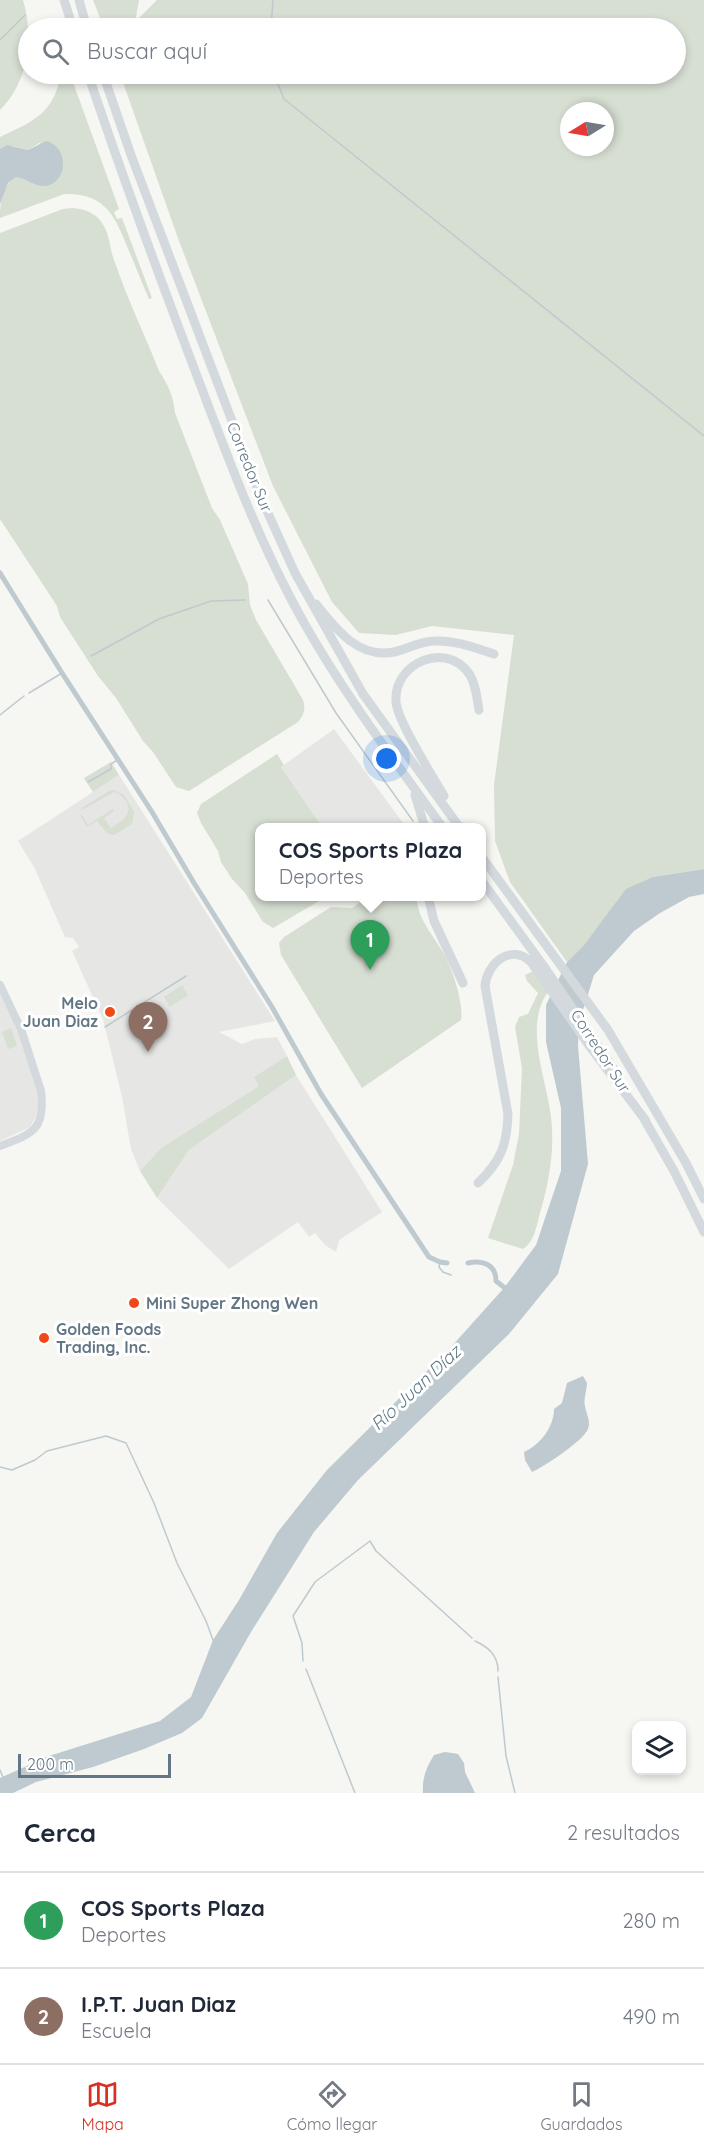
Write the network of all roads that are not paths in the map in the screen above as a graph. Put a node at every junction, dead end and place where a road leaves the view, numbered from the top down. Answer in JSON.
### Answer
{"nodes":[{"id":1,"x":64,"y":0,"type":"edge"},
{"id":2,"x":79,"y":0,"type":"edge"},
{"id":3,"x":70,"y":18,"type":"edge"},
{"id":4,"x":84,"y":18,"type":"edge"},
{"id":5,"x":91,"y":84,"type":"edge"},
{"id":6,"x":106,"y":84,"type":"edge"},
{"id":7,"x":301,"y":585,"type":"junction"},
{"id":8,"x":494,"y":654,"type":"dead end"},
{"id":9,"x":479,"y":710,"type":"dead end"},
{"id":10,"x":409,"y":782,"type":"junction"},
{"id":11,"x":423,"y":823,"type":"edge"},
{"id":12,"x":439,"y":823,"type":"edge"},
{"id":13,"x":456,"y":823,"type":"edge"},
{"id":14,"x":457,"y":823,"type":"edge"},
{"id":15,"x":486,"y":863,"type":"edge"},
{"id":16,"x":486,"y":887,"type":"edge"},
{"id":17,"x":429,"y":901,"type":"edge"},
{"id":18,"x":543,"y":972,"type":"junction"},
{"id":19,"x":463,"y":983,"type":"dead end"},
{"id":20,"x":0,"y":985,"type":"edge"},
{"id":21,"x":0,"y":1146,"type":"edge"},
{"id":22,"x":478,"y":1183,"type":"dead end"},
{"id":23,"x":704,"y":1200,"type":"edge"},
{"id":24,"x":704,"y":1232,"type":"edge"}],
"edges":[{"from":1,"to":3,"type":"highway"},
{"from":2,"to":4,"type":"highway"},
{"from":5,"to":10,"type":"highway","name":"Corredor Sur"},
{"from":6,"to":7,"type":"highway","name":"Corredor Sur"},
{"from":7,"to":8,"type":"highway"},
{"from":7,"to":13,"type":"highway","name":"Corredor Sur"},
{"from":9,"to":14,"type":"highway"},
{"from":10,"to":11,"type":"highway"},
{"from":10,"to":12,"type":"highway","name":"Corredor Sur"},
{"from":15,"to":23,"type":"highway","name":"Corredor Sur"},
{"from":16,"to":18,"type":"highway","name":"Corredor Sur"},
{"from":17,"to":19,"type":"highway"},
{"from":18,"to":22,"type":"highway"},
{"from":18,"to":24,"type":"highway","name":"Corredor Sur"},
{"from":20,"to":21,"type":"street"}]}
